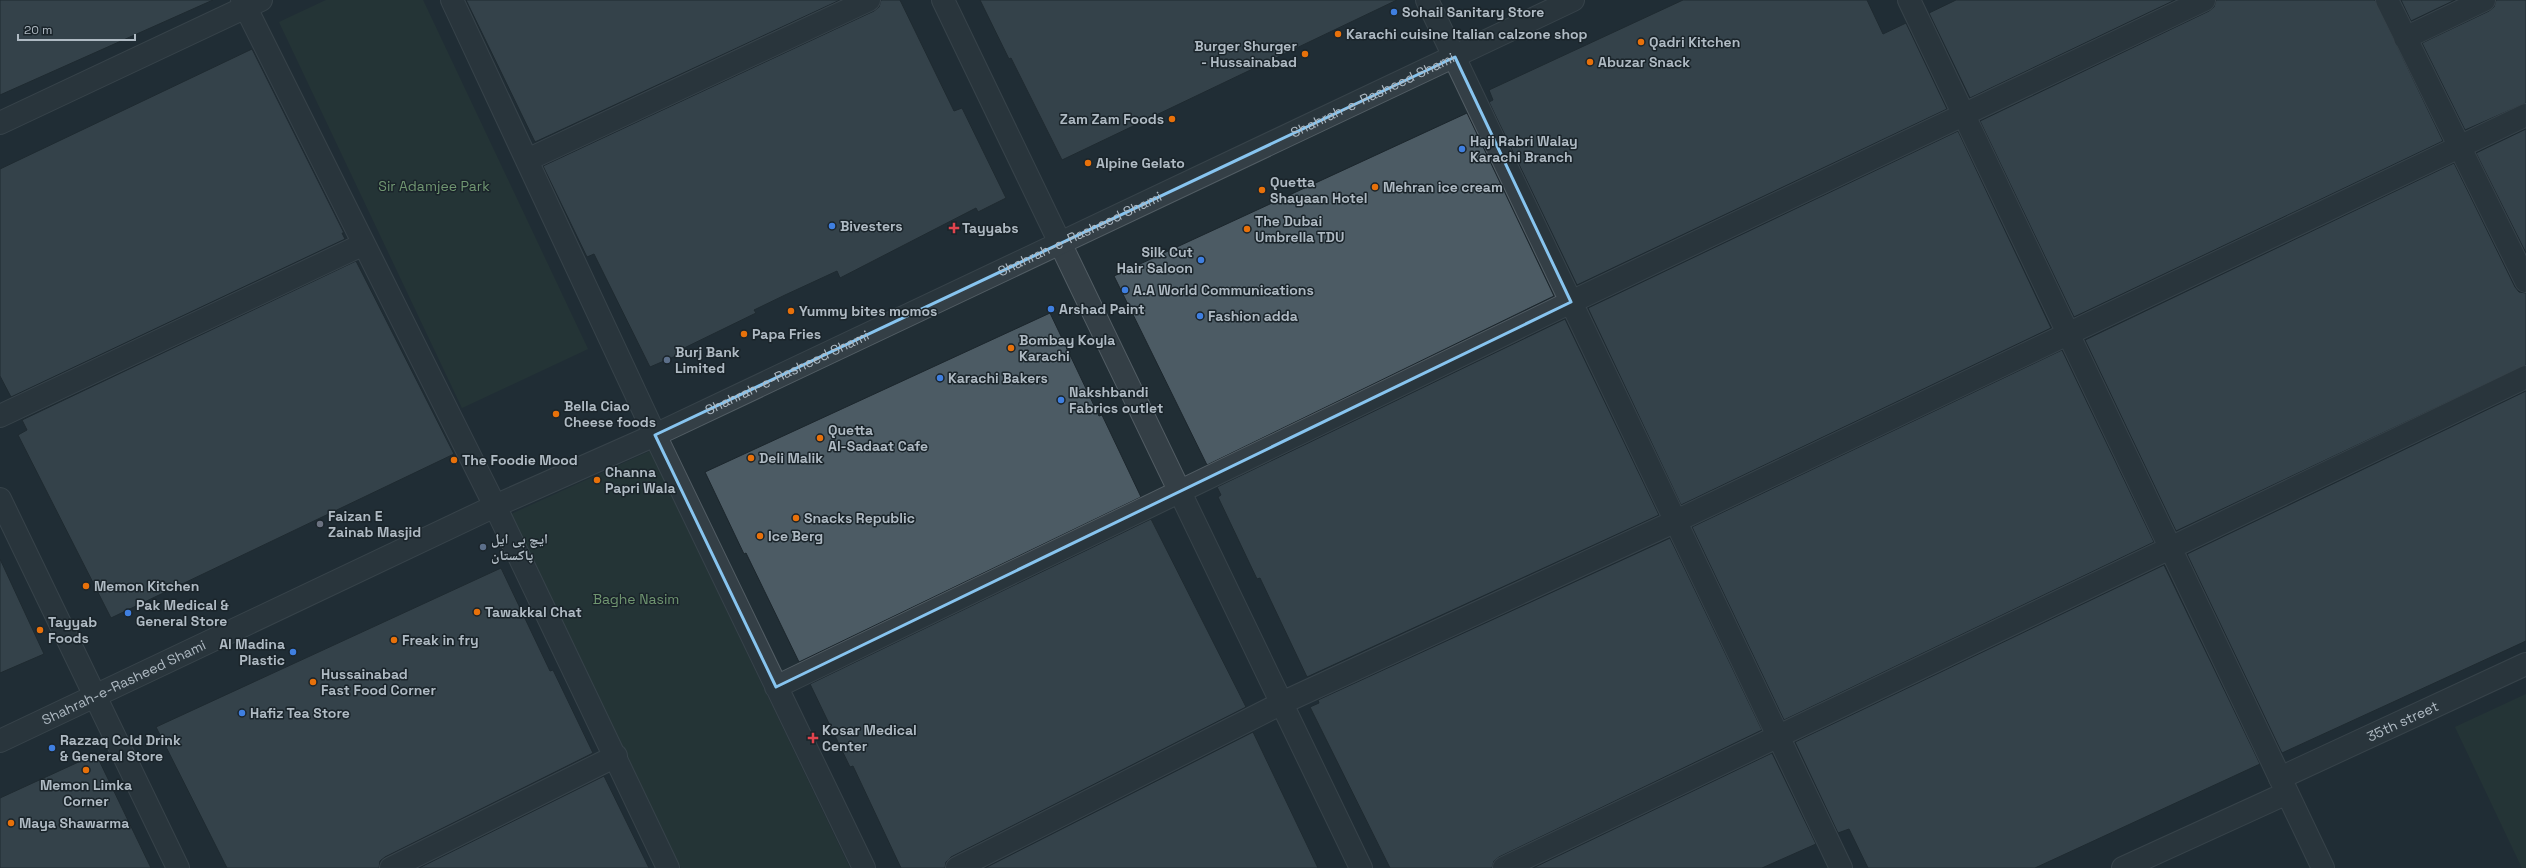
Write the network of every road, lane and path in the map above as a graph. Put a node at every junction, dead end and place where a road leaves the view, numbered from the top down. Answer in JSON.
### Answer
{"nodes":[{"id":1,"x":452,"y":0,"type":"edge"},
{"id":2,"x":869,"y":0,"type":"edge"},
{"id":3,"x":943,"y":0,"type":"edge"},
{"id":4,"x":1427,"y":0,"type":"edge"},
{"id":5,"x":1573,"y":0,"type":"edge"},
{"id":6,"x":1909,"y":0,"type":"edge"},
{"id":7,"x":2204,"y":0,"type":"edge"},
{"id":8,"x":2387,"y":0,"type":"edge"},
{"id":9,"x":2484,"y":0,"type":"edge"},
{"id":10,"x":249,"y":2,"type":"edge"},
{"id":11,"x":2406,"y":38,"type":"junction"},
{"id":12,"x":1455,"y":57,"type":"junction"},
{"id":13,"x":2526,"y":115,"type":"edge"},
{"id":14,"x":1964,"y":116,"type":"junction"},
{"id":15,"x":0,"y":123,"type":"edge"},
{"id":16,"x":2458,"y":146,"type":"junction"},
{"id":17,"x":526,"y":160,"type":"junction"},
{"id":18,"x":364,"y":244,"type":"junction"},
{"id":19,"x":1060,"y":244,"type":"junction"},
{"id":20,"x":2526,"y":281,"type":"edge"},
{"id":21,"x":1571,"y":302,"type":"junction"},
{"id":22,"x":2068,"y":334,"type":"junction"},
{"id":23,"x":2526,"y":377,"type":"edge"},
{"id":24,"x":0,"y":416,"type":"edge"},
{"id":25,"x":655,"y":435,"type":"junction"},
{"id":26,"x":1180,"y":491,"type":"junction"},
{"id":27,"x":0,"y":499,"type":"edge"},
{"id":28,"x":495,"y":506,"type":"junction"},
{"id":29,"x":1676,"y":521,"type":"junction"},
{"id":30,"x":2171,"y":549,"type":"junction"},
{"id":31,"x":2526,"y":664,"type":"edge"},
{"id":32,"x":776,"y":687,"type":"junction"},
{"id":33,"x":95,"y":695,"type":"junction"},
{"id":34,"x":1282,"y":703,"type":"junction"},
{"id":35,"x":1779,"y":738,"type":"junction"},
{"id":36,"x":0,"y":741,"type":"edge"},
{"id":37,"x":616,"y":756,"type":"junction"},
{"id":38,"x":2284,"y":786,"type":"junction"},
{"id":39,"x":178,"y":868,"type":"edge"},
{"id":40,"x":391,"y":868,"type":"edge"},
{"id":41,"x":668,"y":868,"type":"edge"},
{"id":42,"x":864,"y":868,"type":"edge"},
{"id":43,"x":957,"y":868,"type":"edge"},
{"id":44,"x":1361,"y":868,"type":"edge"},
{"id":45,"x":1504,"y":868,"type":"edge"},
{"id":46,"x":1841,"y":868,"type":"edge"},
{"id":47,"x":2123,"y":868,"type":"edge"},
{"id":48,"x":2323,"y":868,"type":"edge"}],
"edges":[{"from":1,"to":17,"type":"street"},
{"from":2,"to":17,"type":"street"},
{"from":3,"to":19,"type":"street"},
{"from":4,"to":12,"type":"street"},
{"from":5,"to":12,"type":"street","name":"Shahrah-e-Rasheed Shami"},
{"from":6,"to":14,"type":"street"},
{"from":7,"to":14,"type":"street"},
{"from":8,"to":11,"type":"street"},
{"from":9,"to":11,"type":"street"},
{"from":10,"to":15,"type":"street"},
{"from":10,"to":18,"type":"street"},
{"from":11,"to":16,"type":"street"},
{"from":12,"to":19,"type":"street","name":"Shahrah-e-Rasheed Shami"},
{"from":12,"to":21,"type":"street"},
{"from":13,"to":16,"type":"street"},
{"from":14,"to":21,"type":"street"},
{"from":14,"to":22,"type":"street"},
{"from":16,"to":20,"type":"street"},
{"from":16,"to":22,"type":"street"},
{"from":17,"to":25,"type":"street"},
{"from":18,"to":24,"type":"street"},
{"from":18,"to":28,"type":"street"},
{"from":19,"to":25,"type":"street","name":"Shahrah-e-Rasheed Shami"},
{"from":19,"to":26,"type":"street"},
{"from":21,"to":26,"type":"street"},
{"from":21,"to":29,"type":"street"},
{"from":22,"to":29,"type":"street"},
{"from":22,"to":30,"type":"street"},
{"from":23,"to":30,"type":"street"},
{"from":25,"to":28,"type":"street","name":"Shahrah-e-Rasheed Shami"},
{"from":25,"to":32,"type":"street"},
{"from":26,"to":32,"type":"street"},
{"from":26,"to":34,"type":"street"},
{"from":27,"to":33,"type":"street"},
{"from":28,"to":33,"type":"street","name":"Shahrah-e-Rasheed Shami"},
{"from":28,"to":37,"type":"street"},
{"from":29,"to":34,"type":"street"},
{"from":29,"to":35,"type":"street"},
{"from":30,"to":35,"type":"street"},
{"from":30,"to":38,"type":"street"},
{"from":31,"to":38,"type":"street","name":"35th street"},
{"from":32,"to":42,"type":"street"},
{"from":33,"to":36,"type":"street","name":"Shahrah-e-Rasheed Shami"},
{"from":33,"to":39,"type":"street"},
{"from":34,"to":43,"type":"street"},
{"from":34,"to":44,"type":"street"},
{"from":35,"to":45,"type":"street"},
{"from":35,"to":46,"type":"street"},
{"from":37,"to":40,"type":"street"},
{"from":37,"to":41,"type":"street"},
{"from":38,"to":47,"type":"street","name":"35th street"},
{"from":38,"to":48,"type":"street"}]}
